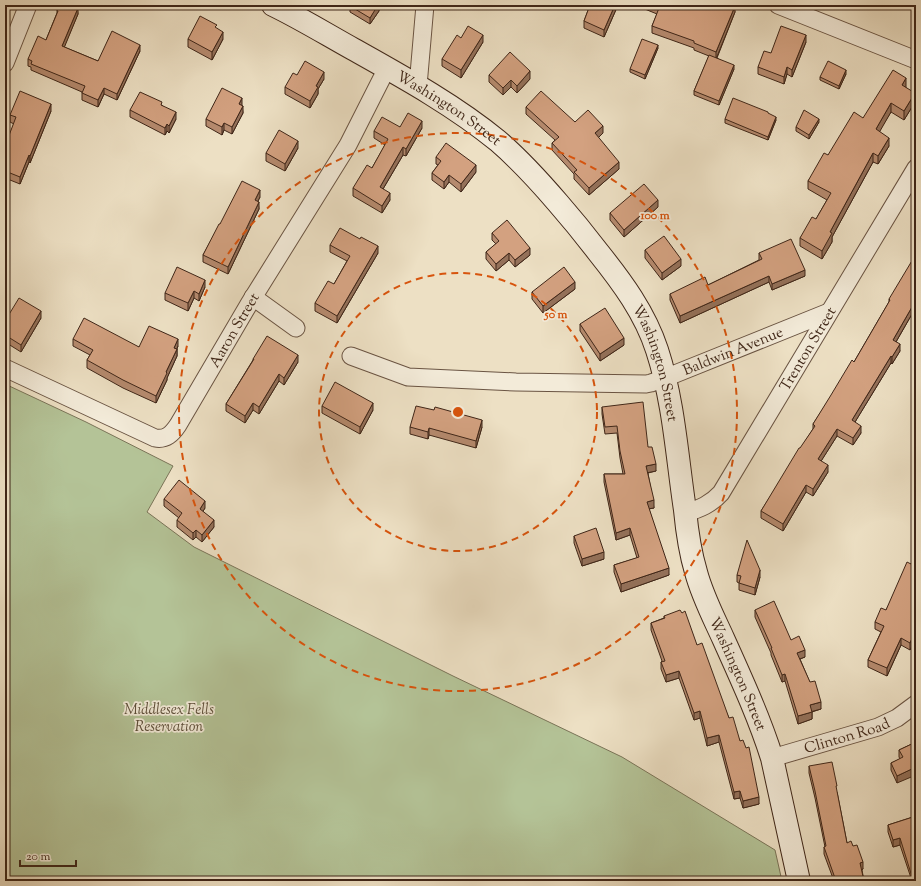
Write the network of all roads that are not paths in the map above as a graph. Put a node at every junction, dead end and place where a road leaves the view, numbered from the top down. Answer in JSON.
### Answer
{"nodes":[{"id":1,"x":28,"y":5,"type":"edge"},
{"id":2,"x":273,"y":5,"type":"edge"},
{"id":3,"x":425,"y":5,"type":"edge"},
{"id":4,"x":778,"y":5,"type":"edge"},
{"id":5,"x":798,"y":9,"type":"edge"},
{"id":6,"x":916,"y":60,"type":"edge"},
{"id":7,"x":5,"y":63,"type":"edge"},
{"id":8,"x":387,"y":68,"type":"junction"},
{"id":9,"x":418,"y":86,"type":"junction"},
{"id":10,"x":916,"y":168,"type":"edge"},
{"id":11,"x":253,"y":297,"type":"junction"},
{"id":12,"x":829,"y":312,"type":"junction"},
{"id":13,"x":296,"y":328,"type":"dead end"},
{"id":14,"x":350,"y":356,"type":"dead end"},
{"id":15,"x":5,"y":368,"type":"edge"},
{"id":16,"x":665,"y":378,"type":"junction"},
{"id":17,"x":685,"y":512,"type":"junction"},
{"id":18,"x":916,"y":704,"type":"edge"},
{"id":19,"x":772,"y":758,"type":"junction"},
{"id":20,"x":798,"y":881,"type":"edge"}],
"edges":[{"from":1,"to":7,"type":"street"},
{"from":2,"to":8,"type":"main road","name":"Washington Street"},
{"from":3,"to":9,"type":"street"},
{"from":4,"to":5,"type":"street"},
{"from":5,"to":6,"type":"street"},
{"from":8,"to":9,"type":"main road","name":"Washington Street"},
{"from":8,"to":11,"type":"street","name":"Aaron Street"},
{"from":9,"to":16,"type":"main road","name":"Washington Street"},
{"from":10,"to":12,"type":"street","name":"Trenton Street"},
{"from":11,"to":13,"type":"street"},
{"from":11,"to":15,"type":"street","name":"Aaron Street"},
{"from":12,"to":16,"type":"street","name":"Baldwin Avenue"},
{"from":12,"to":17,"type":"street","name":"Trenton Street"},
{"from":14,"to":16,"type":"street","name":"Baldwin Avenue"},
{"from":16,"to":17,"type":"main road","name":"Washington Street"},
{"from":17,"to":19,"type":"main road","name":"Washington Street"},
{"from":18,"to":19,"type":"street","name":"Clinton Road"},
{"from":19,"to":20,"type":"main road","name":"Washington Street"}]}
